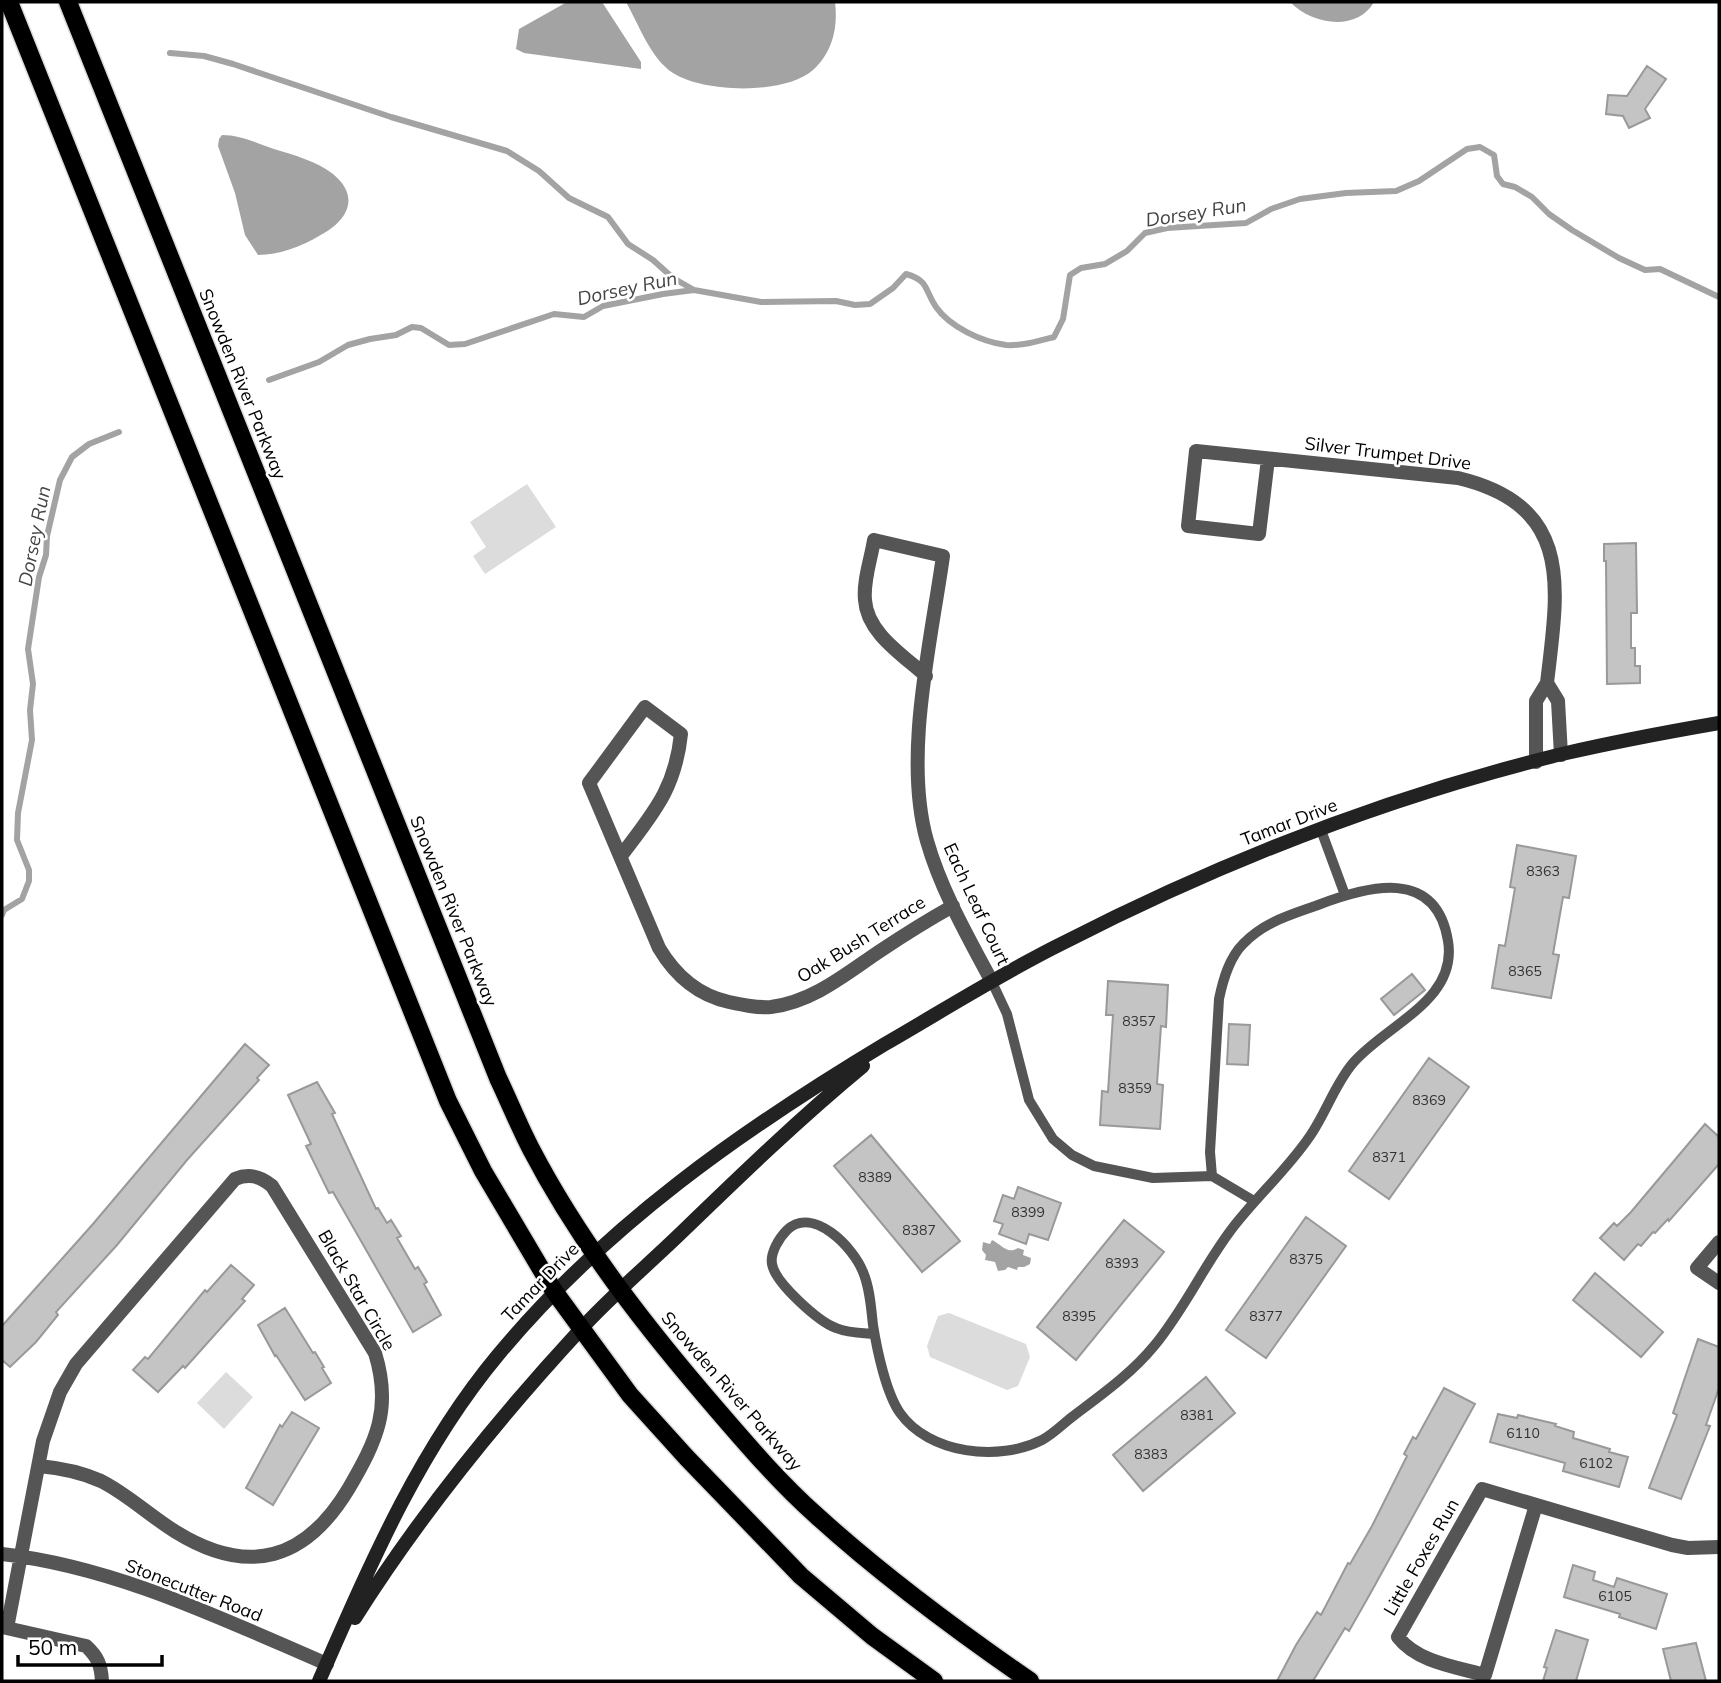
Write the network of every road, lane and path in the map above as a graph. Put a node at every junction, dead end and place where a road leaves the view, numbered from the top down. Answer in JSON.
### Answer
{"nodes":[{"id":1,"x":9,"y":2,"type":"edge"},
{"id":2,"x":68,"y":2,"type":"edge"},
{"id":3,"x":1268,"y":459,"type":"junction"},
{"id":4,"x":926,"y":676,"type":"junction"},
{"id":5,"x":1547,"y":682,"type":"junction"},
{"id":6,"x":1719,"y":723,"type":"edge"},
{"id":7,"x":1561,"y":755,"type":"junction"},
{"id":8,"x":1536,"y":762,"type":"junction"},
{"id":9,"x":1321,"y":830,"type":"junction"},
{"id":10,"x":621,"y":856,"type":"junction"},
{"id":11,"x":1345,"y":895,"type":"junction"},
{"id":12,"x":953,"y":906,"type":"junction"},
{"id":13,"x":992,"y":982,"type":"junction"},
{"id":14,"x":902,"y":1035,"type":"junction"},
{"id":15,"x":1212,"y":1176,"type":"junction"},
{"id":16,"x":1254,"y":1202,"type":"junction"},
{"id":17,"x":1719,"y":1242,"type":"edge"},
{"id":18,"x":594,"y":1254,"type":"junction"},
{"id":19,"x":1719,"y":1283,"type":"edge"},
{"id":20,"x":620,"y":1289,"type":"junction"},
{"id":21,"x":554,"y":1291,"type":"junction"},
{"id":22,"x":581,"y":1329,"type":"junction"},
{"id":23,"x":874,"y":1334,"type":"junction"},
{"id":24,"x":39,"y":1466,"type":"junction"},
{"id":25,"x":1536,"y":1505,"type":"junction"},
{"id":26,"x":1719,"y":1547,"type":"edge"},
{"id":27,"x":2,"y":1554,"type":"edge"},
{"id":28,"x":20,"y":1556,"type":"junction"},
{"id":29,"x":5,"y":1627,"type":"edge"},
{"id":30,"x":327,"y":1664,"type":"junction"},
{"id":31,"x":102,"y":1681,"type":"edge"},
{"id":32,"x":319,"y":1681,"type":"edge"},
{"id":33,"x":934,"y":1681,"type":"edge"},
{"id":34,"x":1030,"y":1681,"type":"edge"}],
"edges":[{"from":1,"to":21,"type":"main road"},
{"from":2,"to":18,"type":"main road","name":"Snowden River Parkway"},
{"from":3,"to":3,"type":"street","name":"Silver Trumpet Drive"},
{"from":3,"to":5,"type":"street","name":"Silver Trumpet Drive"},
{"from":4,"to":4,"type":"street","name":"Each Leaf Court"},
{"from":4,"to":12,"type":"street","name":"Each Leaf Court"},
{"from":5,"to":7,"type":"street","name":"Silver Trumpet Drive"},
{"from":5,"to":8,"type":"street","name":"Silver Trumpet Drive"},
{"from":6,"to":7,"type":"street","name":"Tamar Drive"},
{"from":7,"to":8,"type":"street","name":"Tamar Drive"},
{"from":8,"to":9,"type":"street","name":"Tamar Drive"},
{"from":9,"to":11,"type":"lane"},
{"from":9,"to":13,"type":"street","name":"Tamar Drive"},
{"from":10,"to":10,"type":"street","name":"Oak Bush Terrace"},
{"from":10,"to":12,"type":"street","name":"Oak Bush Terrace"},
{"from":11,"to":15,"type":"lane"},
{"from":11,"to":16,"type":"lane"},
{"from":12,"to":13,"type":"street","name":"Each Leaf Court"},
{"from":13,"to":14,"type":"street","name":"Tamar Drive"},
{"from":13,"to":15,"type":"lane"},
{"from":14,"to":18,"type":"street","name":"Tamar Drive"},
{"from":14,"to":20,"type":"street","name":"Tamar Drive"},
{"from":15,"to":16,"type":"lane"},
{"from":16,"to":23,"type":"lane"},
{"from":17,"to":19,"type":"street"},
{"from":18,"to":20,"type":"main road","name":"Snowden River Parkway"},
{"from":18,"to":21,"type":"street","name":"Tamar Drive"},
{"from":20,"to":22,"type":"street","name":"Tamar Drive"},
{"from":20,"to":34,"type":"main road","name":"Snowden River Parkway"},
{"from":21,"to":22,"type":"main road"},
{"from":21,"to":30,"type":"street","name":"Tamar Drive"},
{"from":22,"to":30,"type":"street","name":"Tamar Drive"},
{"from":22,"to":33,"type":"main road"},
{"from":23,"to":23,"type":"lane"},
{"from":24,"to":24,"type":"street","name":"Black Star Circle"},
{"from":24,"to":28,"type":"street","name":"Black Star Circle"},
{"from":25,"to":25,"type":"street","name":"Little Foxes Run"},
{"from":25,"to":26,"type":"street","name":"Little Foxes Run"},
{"from":27,"to":28,"type":"street","name":"Stonecutter Road"},
{"from":28,"to":29,"type":"street","name":"Black Star Circle"},
{"from":28,"to":30,"type":"street","name":"Stonecutter Road"},
{"from":29,"to":31,"type":"street"},
{"from":30,"to":32,"type":"street","name":"Tamar Drive"}]}
